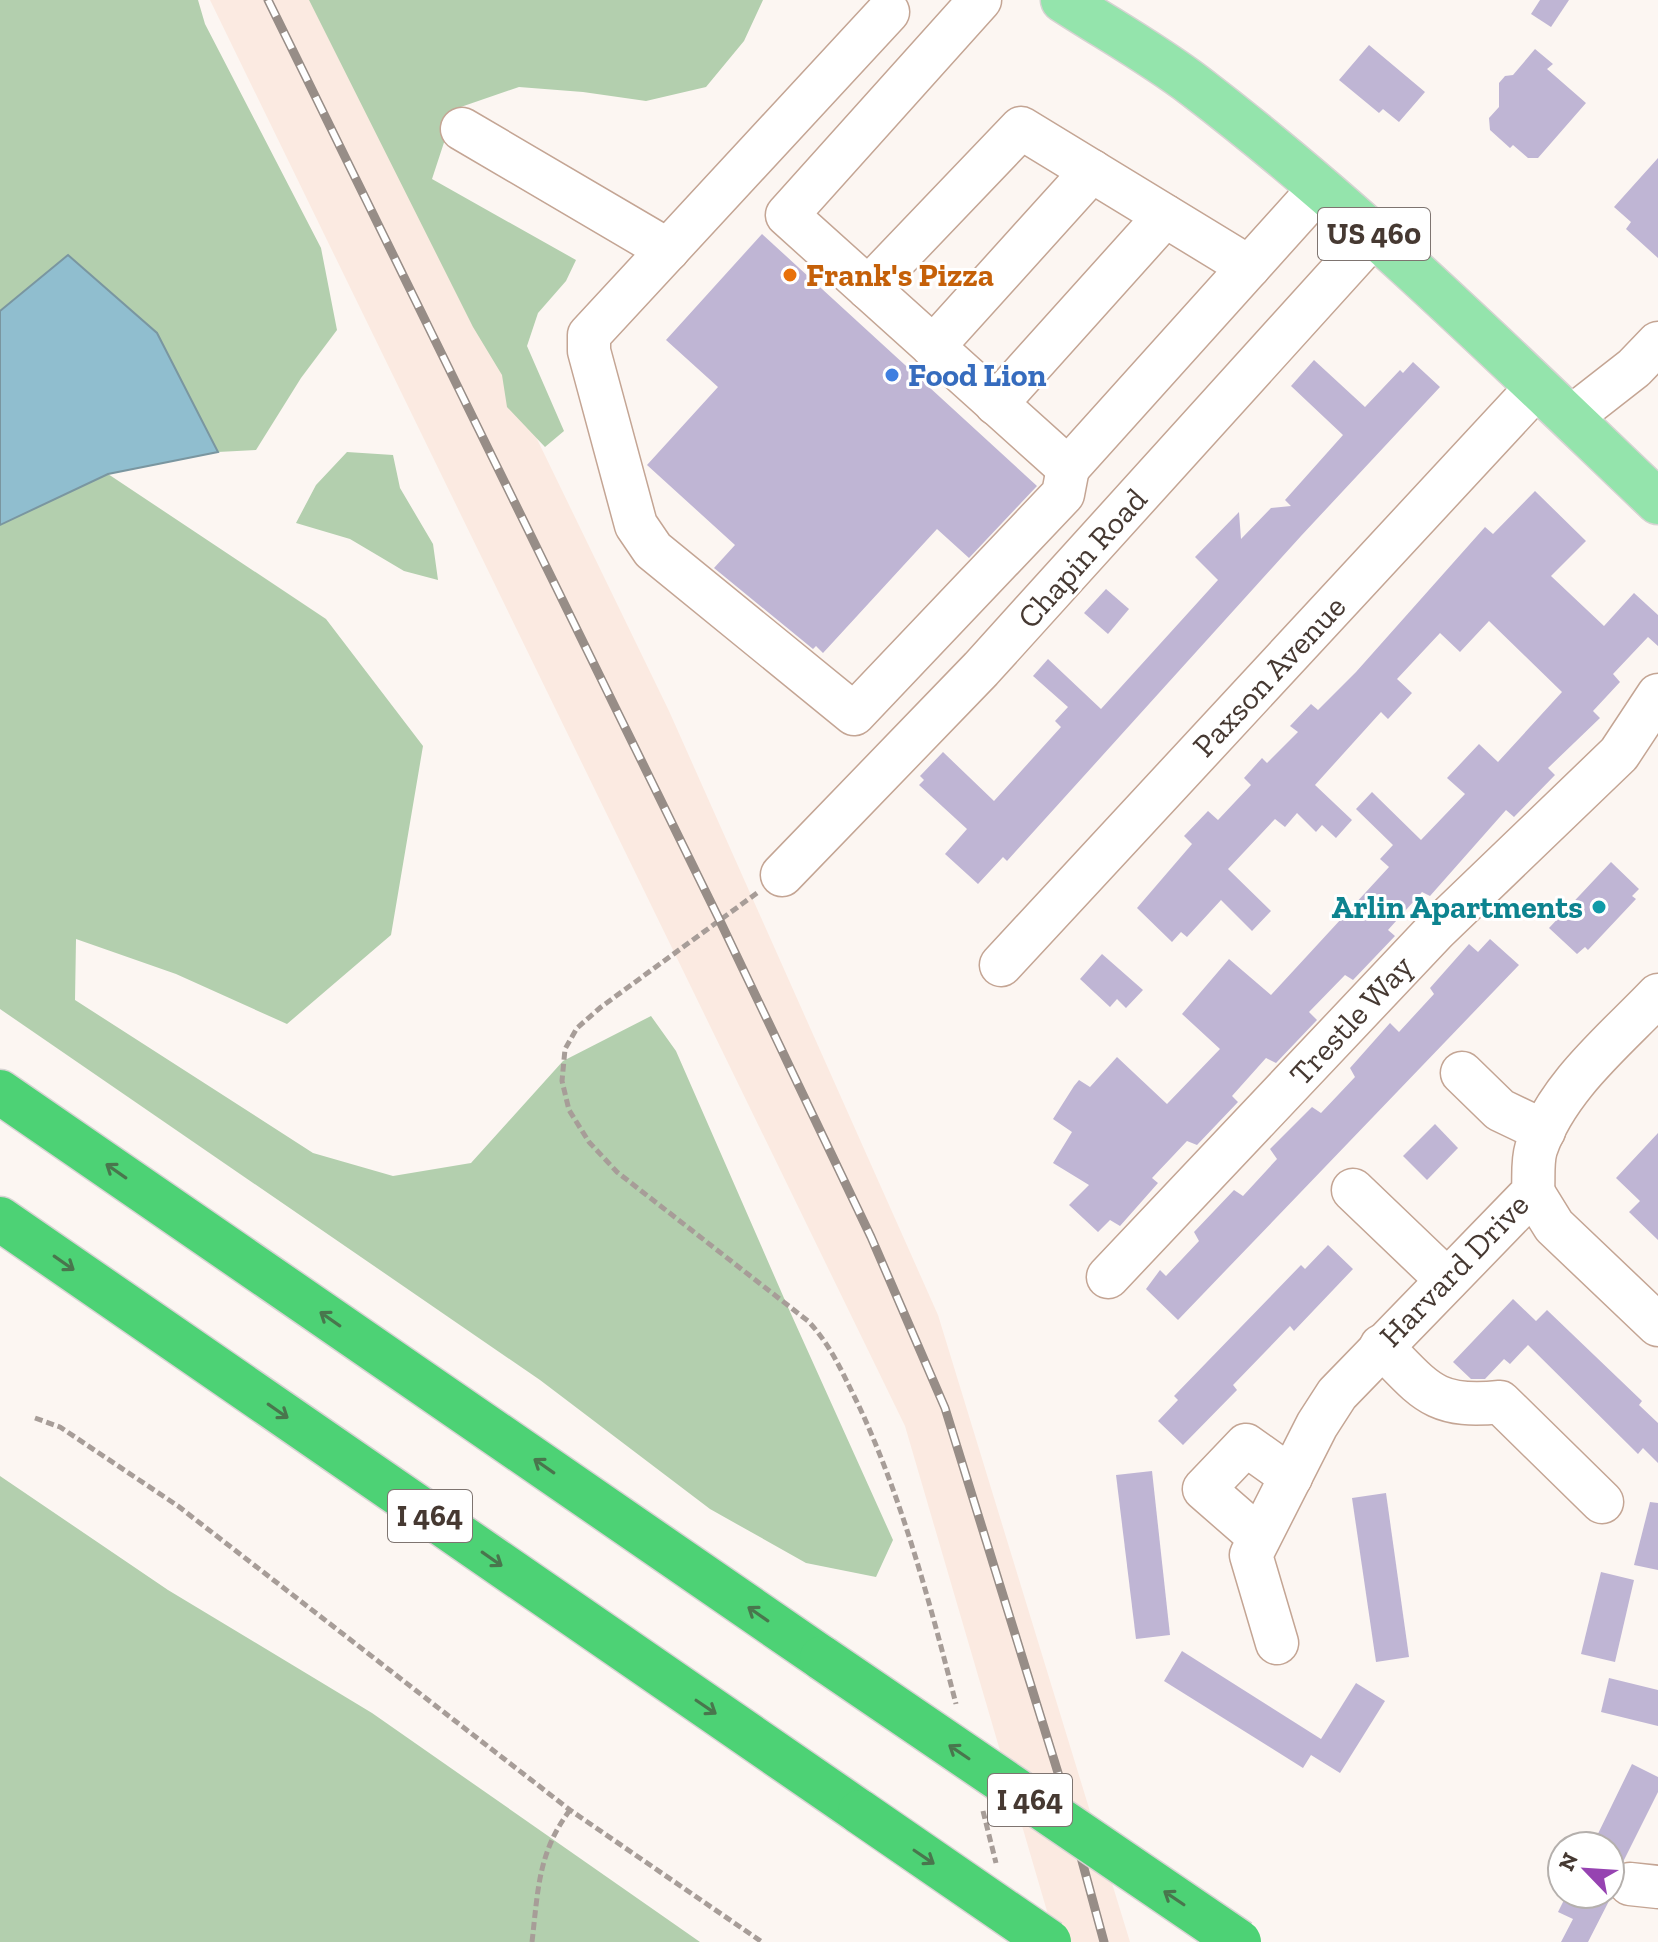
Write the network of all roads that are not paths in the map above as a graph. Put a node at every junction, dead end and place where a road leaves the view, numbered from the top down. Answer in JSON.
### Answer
{"nodes":[{"id":1,"x":980,"y":0,"type":"edge"},
{"id":2,"x":1063,"y":0,"type":"edge"},
{"id":3,"x":888,"y":12,"type":"dead end"},
{"id":4,"x":462,"y":129,"type":"dead end"},
{"id":5,"x":1092,"y":171,"type":"junction"},
{"id":6,"x":741,"y":172,"type":"junction"},
{"id":7,"x":1320,"y":188,"type":"junction"},
{"id":8,"x":787,"y":215,"type":"junction"},
{"id":9,"x":1165,"y":216,"type":"junction"},
{"id":10,"x":1374,"y":235,"type":"junction"},
{"id":11,"x":668,"y":250,"type":"junction"},
{"id":12,"x":1249,"y":267,"type":"junction"},
{"id":13,"x":868,"y":288,"type":"junction"},
{"id":14,"x":1658,"y":343,"type":"edge"},
{"id":15,"x":933,"y":347,"type":"junction"},
{"id":16,"x":1537,"y":387,"type":"junction"},
{"id":17,"x":996,"y":404,"type":"junction"},
{"id":18,"x":1570,"y":418,"type":"junction"},
{"id":19,"x":1068,"y":468,"type":"junction"},
{"id":20,"x":1658,"y":502,"type":"edge"},
{"id":21,"x":1658,"y":695,"type":"edge"},
{"id":22,"x":782,"y":875,"type":"road end"},
{"id":23,"x":1001,"y":965,"type":"dead end"},
{"id":24,"x":1658,"y":995,"type":"edge"},
{"id":25,"x":1462,"y":1073,"type":"dead end"},
{"id":26,"x":0,"y":1092,"type":"edge"},
{"id":27,"x":1544,"y":1131,"type":"junction"},
{"id":28,"x":1353,"y":1190,"type":"dead end"},
{"id":29,"x":1533,"y":1192,"type":"junction"},
{"id":30,"x":0,"y":1219,"type":"edge"},
{"id":31,"x":1108,"y":1277,"type":"dead end"},
{"id":32,"x":1447,"y":1280,"type":"junction"},
{"id":33,"x":1658,"y":1325,"type":"edge"},
{"id":34,"x":1381,"y":1346,"type":"junction"},
{"id":35,"x":1291,"y":1477,"type":"junction"},
{"id":36,"x":1602,"y":1502,"type":"dead end"},
{"id":37,"x":1255,"y":1546,"type":"junction"},
{"id":38,"x":1277,"y":1643,"type":"dead end"},
{"id":39,"x":1049,"y":1942,"type":"edge"},
{"id":40,"x":1239,"y":1942,"type":"edge"}],
"edges":[{"from":1,"to":8,"type":"street"},
{"from":2,"to":7,"type":"main road","number":"US 460"},
{"from":3,"to":6,"type":"street"},
{"from":4,"to":11,"type":"street"},
{"from":5,"to":9,"type":"street"},
{"from":5,"to":13,"type":"street"},
{"from":5,"to":15,"type":"street"},
{"from":6,"to":8,"type":"street"},
{"from":6,"to":11,"type":"street"},
{"from":7,"to":10,"type":"main road","number":"US 460"},
{"from":7,"to":12,"type":"street"},
{"from":8,"to":13,"type":"street"},
{"from":9,"to":12,"type":"street"},
{"from":9,"to":17,"type":"street"},
{"from":10,"to":16,"type":"main road","number":"US 460"},
{"from":10,"to":22,"type":"street","name":"Chapin Road"},
{"from":11,"to":19,"type":"street"},
{"from":12,"to":19,"type":"street"},
{"from":13,"to":15,"type":"street"},
{"from":14,"to":18,"type":"street"},
{"from":15,"to":17,"type":"street"},
{"from":16,"to":18,"type":"main road","number":"US 460"},
{"from":16,"to":23,"type":"street","name":"Paxson Avenue"},
{"from":17,"to":19,"type":"street"},
{"from":18,"to":20,"type":"main road","number":"US 460"},
{"from":21,"to":31,"type":"street","name":"Trestle Way"},
{"from":24,"to":27,"type":"street","name":"Harvard Drive"},
{"from":25,"to":27,"type":"street"},
{"from":40,"to":26,"type":"highway","number":"I 464","one_way":true,"bridge":true},
{"from":27,"to":29,"type":"street","name":"Harvard Drive"},
{"from":28,"to":32,"type":"street"},
{"from":29,"to":32,"type":"street","name":"Harvard Drive"},
{"from":29,"to":33,"type":"street"},
{"from":30,"to":39,"type":"highway","number":"I 464","one_way":true,"bridge":true},
{"from":32,"to":34,"type":"street","name":"Harvard Drive"},
{"from":34,"to":35,"type":"street","name":"Harvard Drive"},
{"from":34,"to":36,"type":"street"},
{"from":35,"to":37,"type":"street","name":"Harvard Drive"},
{"from":35,"to":37,"type":"street"},
{"from":37,"to":38,"type":"street"}]}
